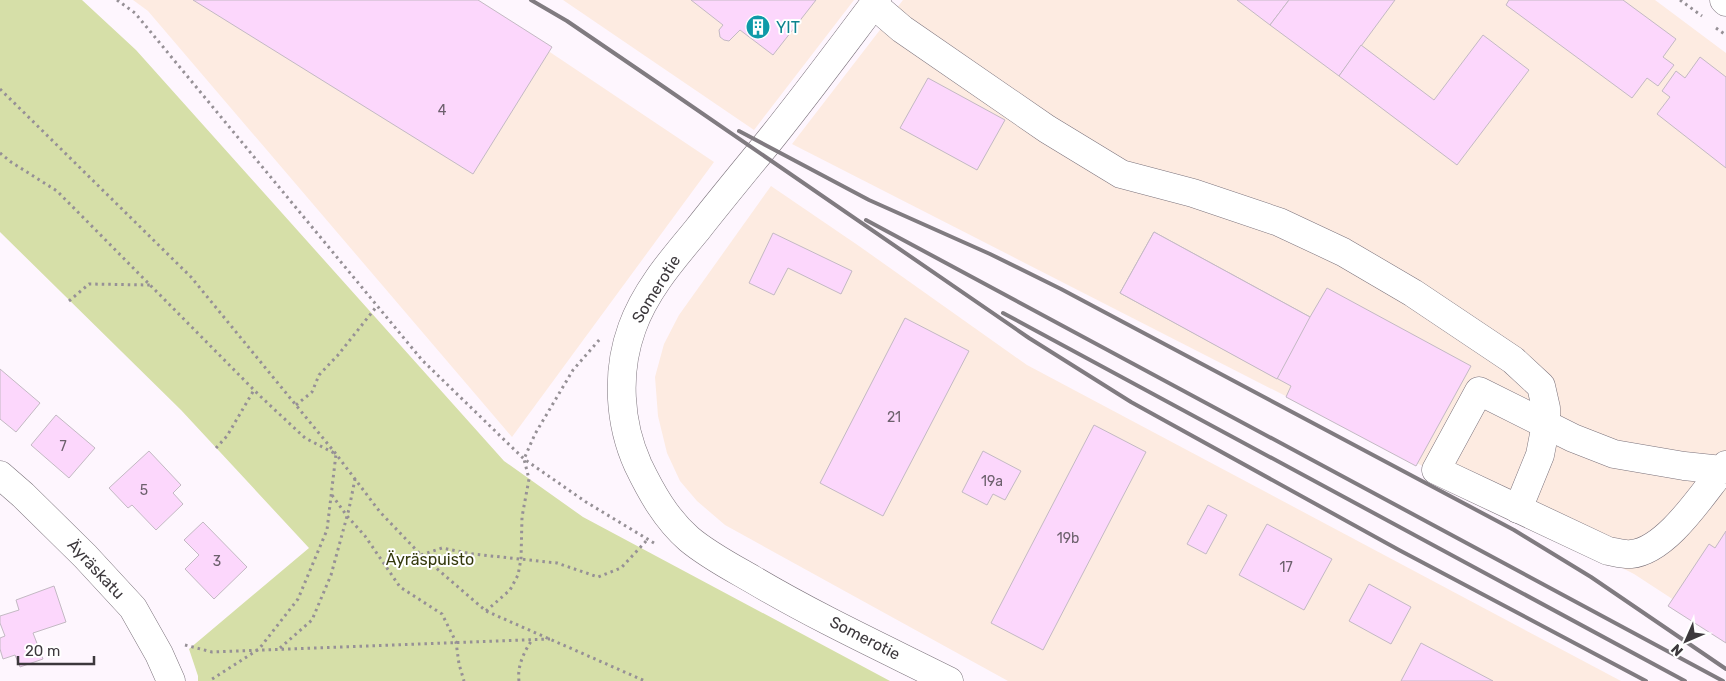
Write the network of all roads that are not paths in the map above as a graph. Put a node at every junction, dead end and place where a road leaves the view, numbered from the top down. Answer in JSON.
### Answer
{"nodes":[{"id":1,"x":875,"y":2,"type":"edge"},
{"id":2,"x":1546,"y":424,"type":"junction"},
{"id":3,"x":1724,"y":468,"type":"edge"},
{"id":4,"x":0,"y":474,"type":"edge"},
{"id":5,"x":1518,"y":508,"type":"junction"},
{"id":6,"x":171,"y":681,"type":"edge"},
{"id":7,"x":949,"y":681,"type":"edge"}],
"edges":[{"from":1,"to":2,"type":"street"},
{"from":1,"to":7,"type":"street","name":"Somerotie"},
{"from":2,"to":3,"type":"street"},
{"from":2,"to":5,"type":"street"},
{"from":2,"to":5,"type":"street"},
{"from":3,"to":5,"type":"street"},
{"from":4,"to":6,"type":"street","name":"Äyräskatu"}]}
